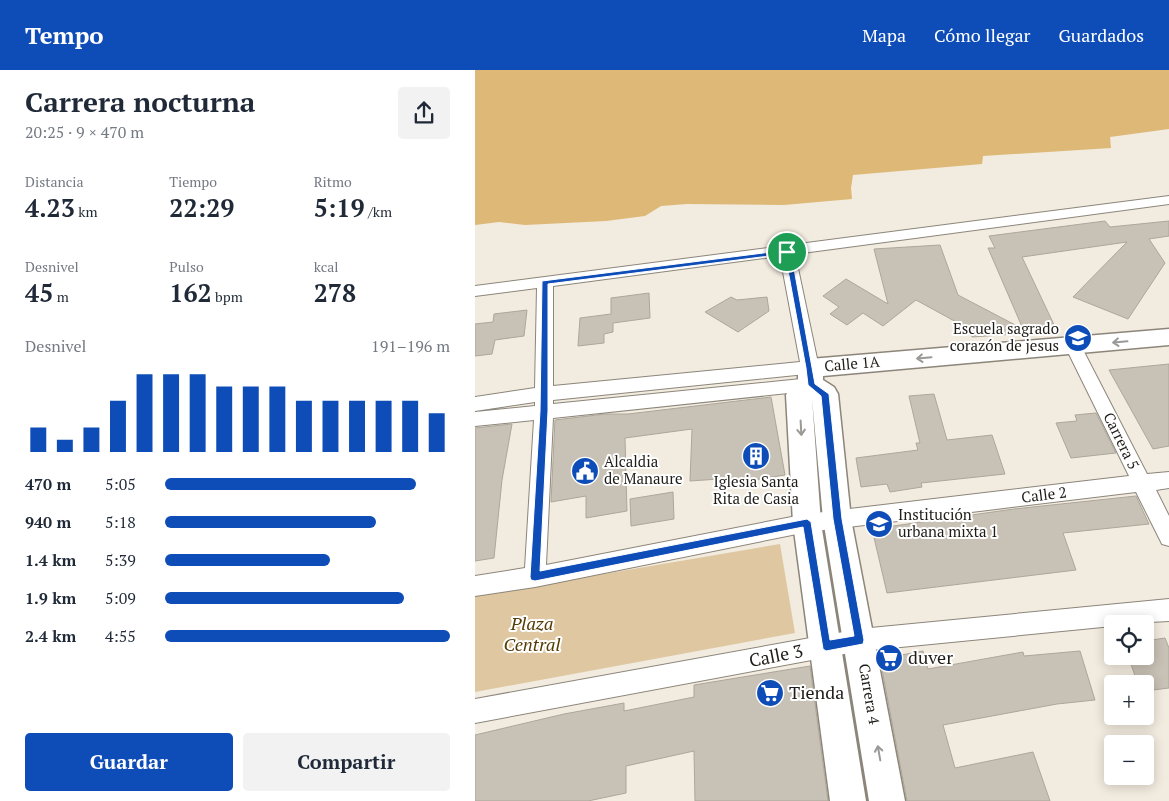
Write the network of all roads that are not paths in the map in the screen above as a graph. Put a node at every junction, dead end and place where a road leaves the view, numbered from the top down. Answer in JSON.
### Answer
{"nodes":[{"id":1,"x":1169,"y":200,"type":"edge"},
{"id":2,"x":787,"y":252,"type":"junction"},
{"id":3,"x":545,"y":282,"type":"junction"},
{"id":4,"x":475,"y":291,"type":"edge"},
{"id":5,"x":1169,"y":337,"type":"edge"},
{"id":6,"x":1077,"y":354,"type":"junction"},
{"id":7,"x":1169,"y":355,"type":"edge"},
{"id":8,"x":811,"y":377,"type":"junction"},
{"id":9,"x":544,"y":403,"type":"junction"},
{"id":10,"x":475,"y":404,"type":"edge"},
{"id":11,"x":475,"y":419,"type":"edge"},
{"id":12,"x":1169,"y":480,"type":"edge"},
{"id":13,"x":1142,"y":484,"type":"junction"},
{"id":14,"x":837,"y":519,"type":"junction"},
{"id":15,"x":807,"y":522,"type":"junction"},
{"id":16,"x":1169,"y":537,"type":"edge"},
{"id":17,"x":535,"y":577,"type":"junction"},
{"id":18,"x":475,"y":586,"type":"edge"},
{"id":19,"x":1169,"y":610,"type":"edge"},
{"id":20,"x":859,"y":640,"type":"junction"},
{"id":21,"x":826,"y":646,"type":"junction"},
{"id":22,"x":475,"y":711,"type":"edge"},
{"id":23,"x":848,"y":801,"type":"edge"},
{"id":24,"x":887,"y":801,"type":"edge"}],
"edges":[{"from":1,"to":2,"type":"street"},
{"from":2,"to":3,"type":"street"},
{"from":2,"to":8,"type":"street","name":"Carrera 4"},
{"from":3,"to":4,"type":"street"},
{"from":3,"to":9,"type":"street"},
{"from":5,"to":6,"type":"street","name":"Calle 1A","one_way":true},
{"from":6,"to":7,"type":"street","name":"Calle 1A"},
{"from":6,"to":8,"type":"street","name":"Calle 1A"},
{"from":6,"to":13,"type":"street","name":"Carrera 5"},
{"from":8,"to":9,"type":"street","name":"Calle 1A"},
{"from":8,"to":14,"type":"street","name":"Carrera 4"},
{"from":8,"to":15,"type":"street","one_way":true},
{"from":9,"to":10,"type":"street","name":"Calle 1A"},
{"from":9,"to":11,"type":"street","name":"Calle 1A"},
{"from":9,"to":17,"type":"street"},
{"from":12,"to":13,"type":"street","name":"Calle 2"},
{"from":13,"to":14,"type":"street","name":"Calle 2"},
{"from":13,"to":16,"type":"street","name":"Carrera 5"},
{"from":14,"to":15,"type":"street","name":"Calle 2"},
{"from":14,"to":20,"type":"street","name":"Carrera 4"},
{"from":15,"to":17,"type":"street","name":"Calle 2"},
{"from":15,"to":21,"type":"street"},
{"from":17,"to":18,"type":"street","name":"Calle 2"},
{"from":19,"to":20,"type":"street","name":"Calle 3"},
{"from":20,"to":21,"type":"street","name":"Calle 3"},
{"from":24,"to":20,"type":"street","name":"Carrera 4","one_way":true},
{"from":21,"to":22,"type":"street","name":"Calle 3"},
{"from":21,"to":23,"type":"street"}]}
